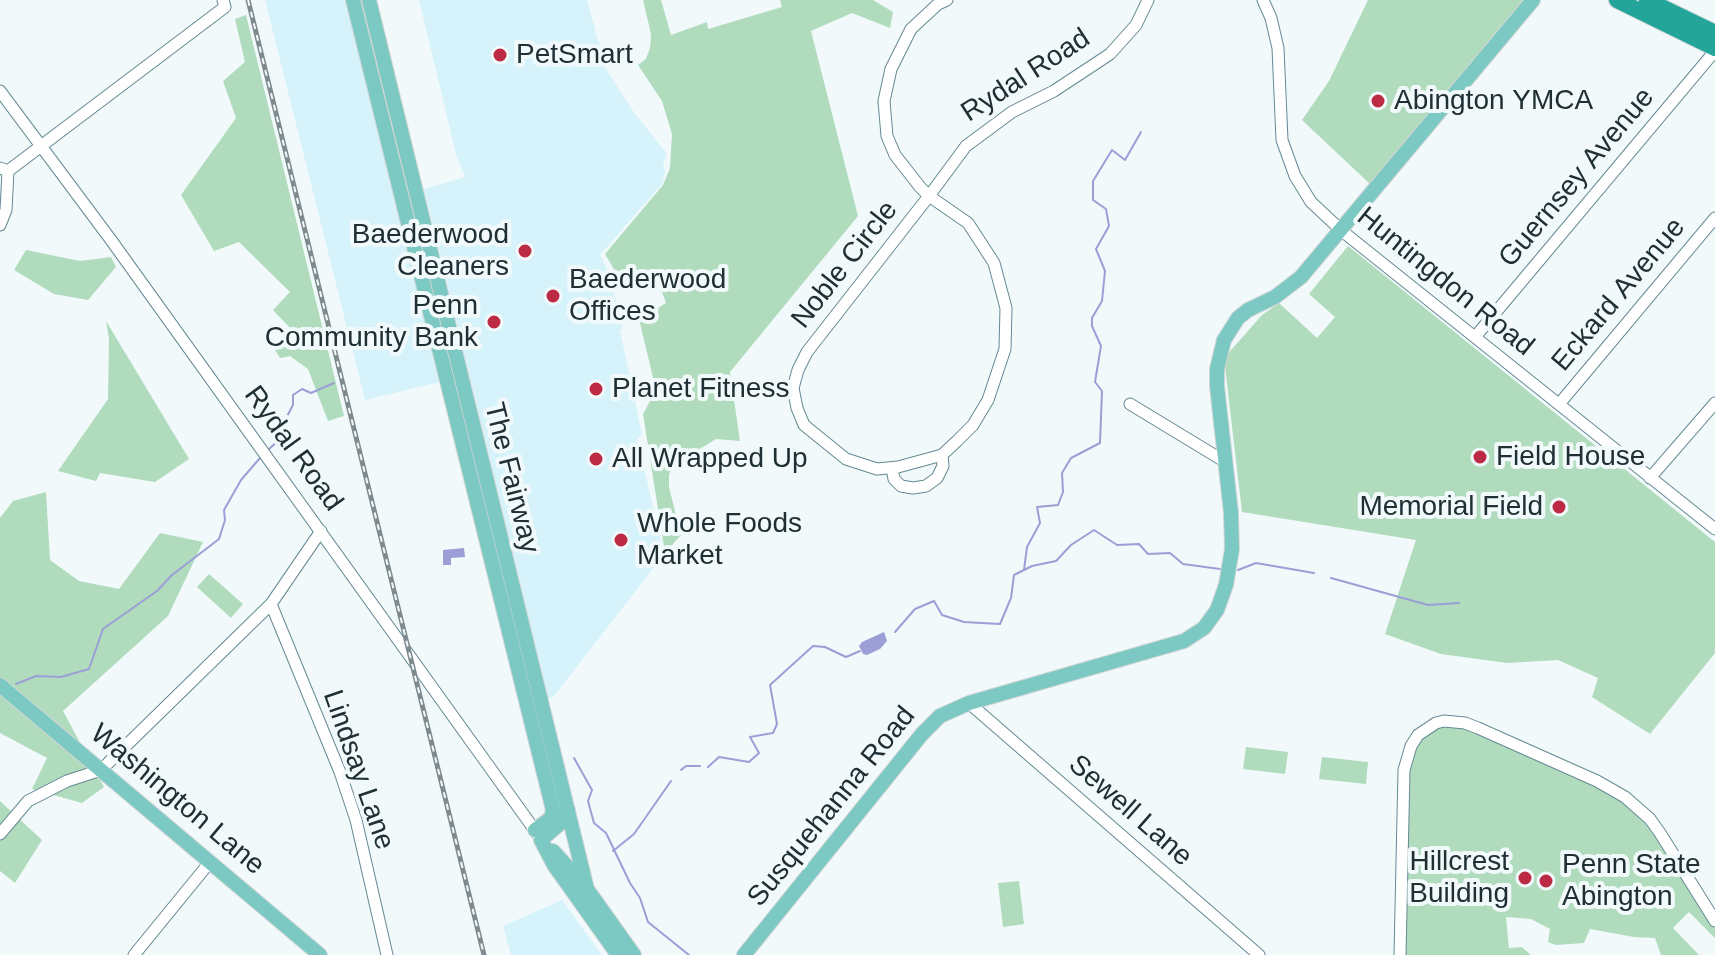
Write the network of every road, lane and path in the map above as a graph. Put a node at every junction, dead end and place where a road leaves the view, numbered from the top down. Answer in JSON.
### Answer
{"nodes":[{"id":1,"x":223,"y":0,"type":"edge"},
{"id":2,"x":353,"y":0,"type":"edge"},
{"id":3,"x":369,"y":0,"type":"edge"},
{"id":4,"x":947,"y":0,"type":"edge"},
{"id":5,"x":1148,"y":0,"type":"edge"},
{"id":6,"x":1263,"y":0,"type":"edge"},
{"id":7,"x":1533,"y":0,"type":"edge"},
{"id":8,"x":1617,"y":0,"type":"edge"},
{"id":9,"x":1647,"y":0,"type":"edge"},
{"id":10,"x":1715,"y":33,"type":"edge"},
{"id":11,"x":1715,"y":49,"type":"edge"},
{"id":12,"x":0,"y":91,"type":"edge"},
{"id":13,"x":41,"y":145,"type":"junction"},
{"id":14,"x":4,"y":170,"type":"edge"},
{"id":15,"x":929,"y":196,"type":"junction"},
{"id":16,"x":1715,"y":218,"type":"edge"},
{"id":17,"x":0,"y":225,"type":"edge"},
{"id":18,"x":1342,"y":231,"type":"junction"},
{"id":19,"x":1475,"y":337,"type":"junction"},
{"id":20,"x":1560,"y":403,"type":"junction"},
{"id":21,"x":1715,"y":403,"type":"edge"},
{"id":22,"x":1130,"y":404,"type":"dead end"},
{"id":23,"x":942,"y":455,"type":"junction"},
{"id":24,"x":1224,"y":461,"type":"junction"},
{"id":25,"x":892,"y":468,"type":"junction"},
{"id":26,"x":1650,"y":478,"type":"junction"},
{"id":27,"x":1715,"y":529,"type":"edge"},
{"id":28,"x":321,"y":531,"type":"junction"},
{"id":29,"x":271,"y":604,"type":"junction"},
{"id":30,"x":0,"y":685,"type":"edge"},
{"id":31,"x":969,"y":703,"type":"junction"},
{"id":32,"x":537,"y":719,"type":"junction"},
{"id":33,"x":101,"y":770,"type":"junction"},
{"id":34,"x":568,"y":810,"type":"junction"},
{"id":35,"x":0,"y":834,"type":"edge"},
{"id":36,"x":538,"y":835,"type":"junction"},
{"id":37,"x":210,"y":862,"type":"junction"},
{"id":38,"x":587,"y":889,"type":"junction"},
{"id":39,"x":1715,"y":921,"type":"edge"},
{"id":40,"x":1254,"y":954,"type":"edge"},
{"id":41,"x":134,"y":955,"type":"edge"},
{"id":42,"x":320,"y":955,"type":"edge"},
{"id":43,"x":387,"y":955,"type":"edge"},
{"id":44,"x":618,"y":955,"type":"edge"},
{"id":45,"x":634,"y":955,"type":"edge"},
{"id":46,"x":744,"y":955,"type":"edge"},
{"id":47,"x":1400,"y":955,"type":"edge"}],
"edges":[{"from":1,"to":13,"type":"street"},
{"from":2,"to":32,"type":"main road","name":"The Fairway"},
{"from":3,"to":32,"type":"main road","name":"The Fairway"},
{"from":4,"to":15,"type":"street"},
{"from":5,"to":15,"type":"street","name":"Rydal Road"},
{"from":6,"to":18,"type":"street","name":"Huntingdon Road"},
{"from":7,"to":18,"type":"main road","name":"Susquehanna Road"},
{"from":8,"to":11,"type":"highway"},
{"from":9,"to":10,"type":"highway"},
{"from":11,"to":19,"type":"street","name":"Guernsey Avenue"},
{"from":12,"to":13,"type":"street","name":"Rydal Road"},
{"from":13,"to":14,"type":"street"},
{"from":13,"to":28,"type":"street","name":"Rydal Road"},
{"from":14,"to":17,"type":"street"},
{"from":15,"to":23,"type":"street","name":"Noble Circle"},
{"from":15,"to":25,"type":"street","name":"Noble Circle"},
{"from":16,"to":20,"type":"street","name":"Eckard Avenue"},
{"from":18,"to":19,"type":"street","name":"Huntingdon Road"},
{"from":18,"to":24,"type":"main road","name":"Susquehanna Road"},
{"from":19,"to":20,"type":"street","name":"Huntingdon Road"},
{"from":20,"to":26,"type":"street","name":"Huntingdon Road"},
{"from":21,"to":26,"type":"street"},
{"from":22,"to":24,"type":"street"},
{"from":23,"to":25,"type":"street","name":"Noble Circle"},
{"from":23,"to":25,"type":"street","name":"Noble Circle"},
{"from":24,"to":31,"type":"main road","name":"Susquehanna Road"},
{"from":26,"to":27,"type":"street","name":"Huntingdon Road"},
{"from":28,"to":29,"type":"street"},
{"from":28,"to":36,"type":"street","name":"Rydal Road"},
{"from":29,"to":33,"type":"street"},
{"from":29,"to":43,"type":"street","name":"Lindsay Lane"},
{"from":30,"to":33,"type":"main road","name":"Washington Lane"},
{"from":31,"to":40,"type":"street","name":"Sewell Lane"},
{"from":31,"to":46,"type":"main road","name":"Susquehanna Road"},
{"from":32,"to":34,"type":"main road","name":"The Fairway"},
{"from":32,"to":36,"type":"main road","name":"The Fairway"},
{"from":33,"to":35,"type":"street"},
{"from":33,"to":37,"type":"main road","name":"Washington Lane"},
{"from":34,"to":36,"type":"main road"},
{"from":34,"to":38,"type":"main road","name":"The Fairway"},
{"from":36,"to":38,"type":"main road","name":"Rydal Road"},
{"from":36,"to":44,"type":"main road","name":"Rydal Road"},
{"from":37,"to":41,"type":"street"},
{"from":37,"to":42,"type":"main road","name":"Washington Lane"},
{"from":38,"to":45,"type":"main road","name":"The Fairway"},
{"from":39,"to":47,"type":"street"}]}
